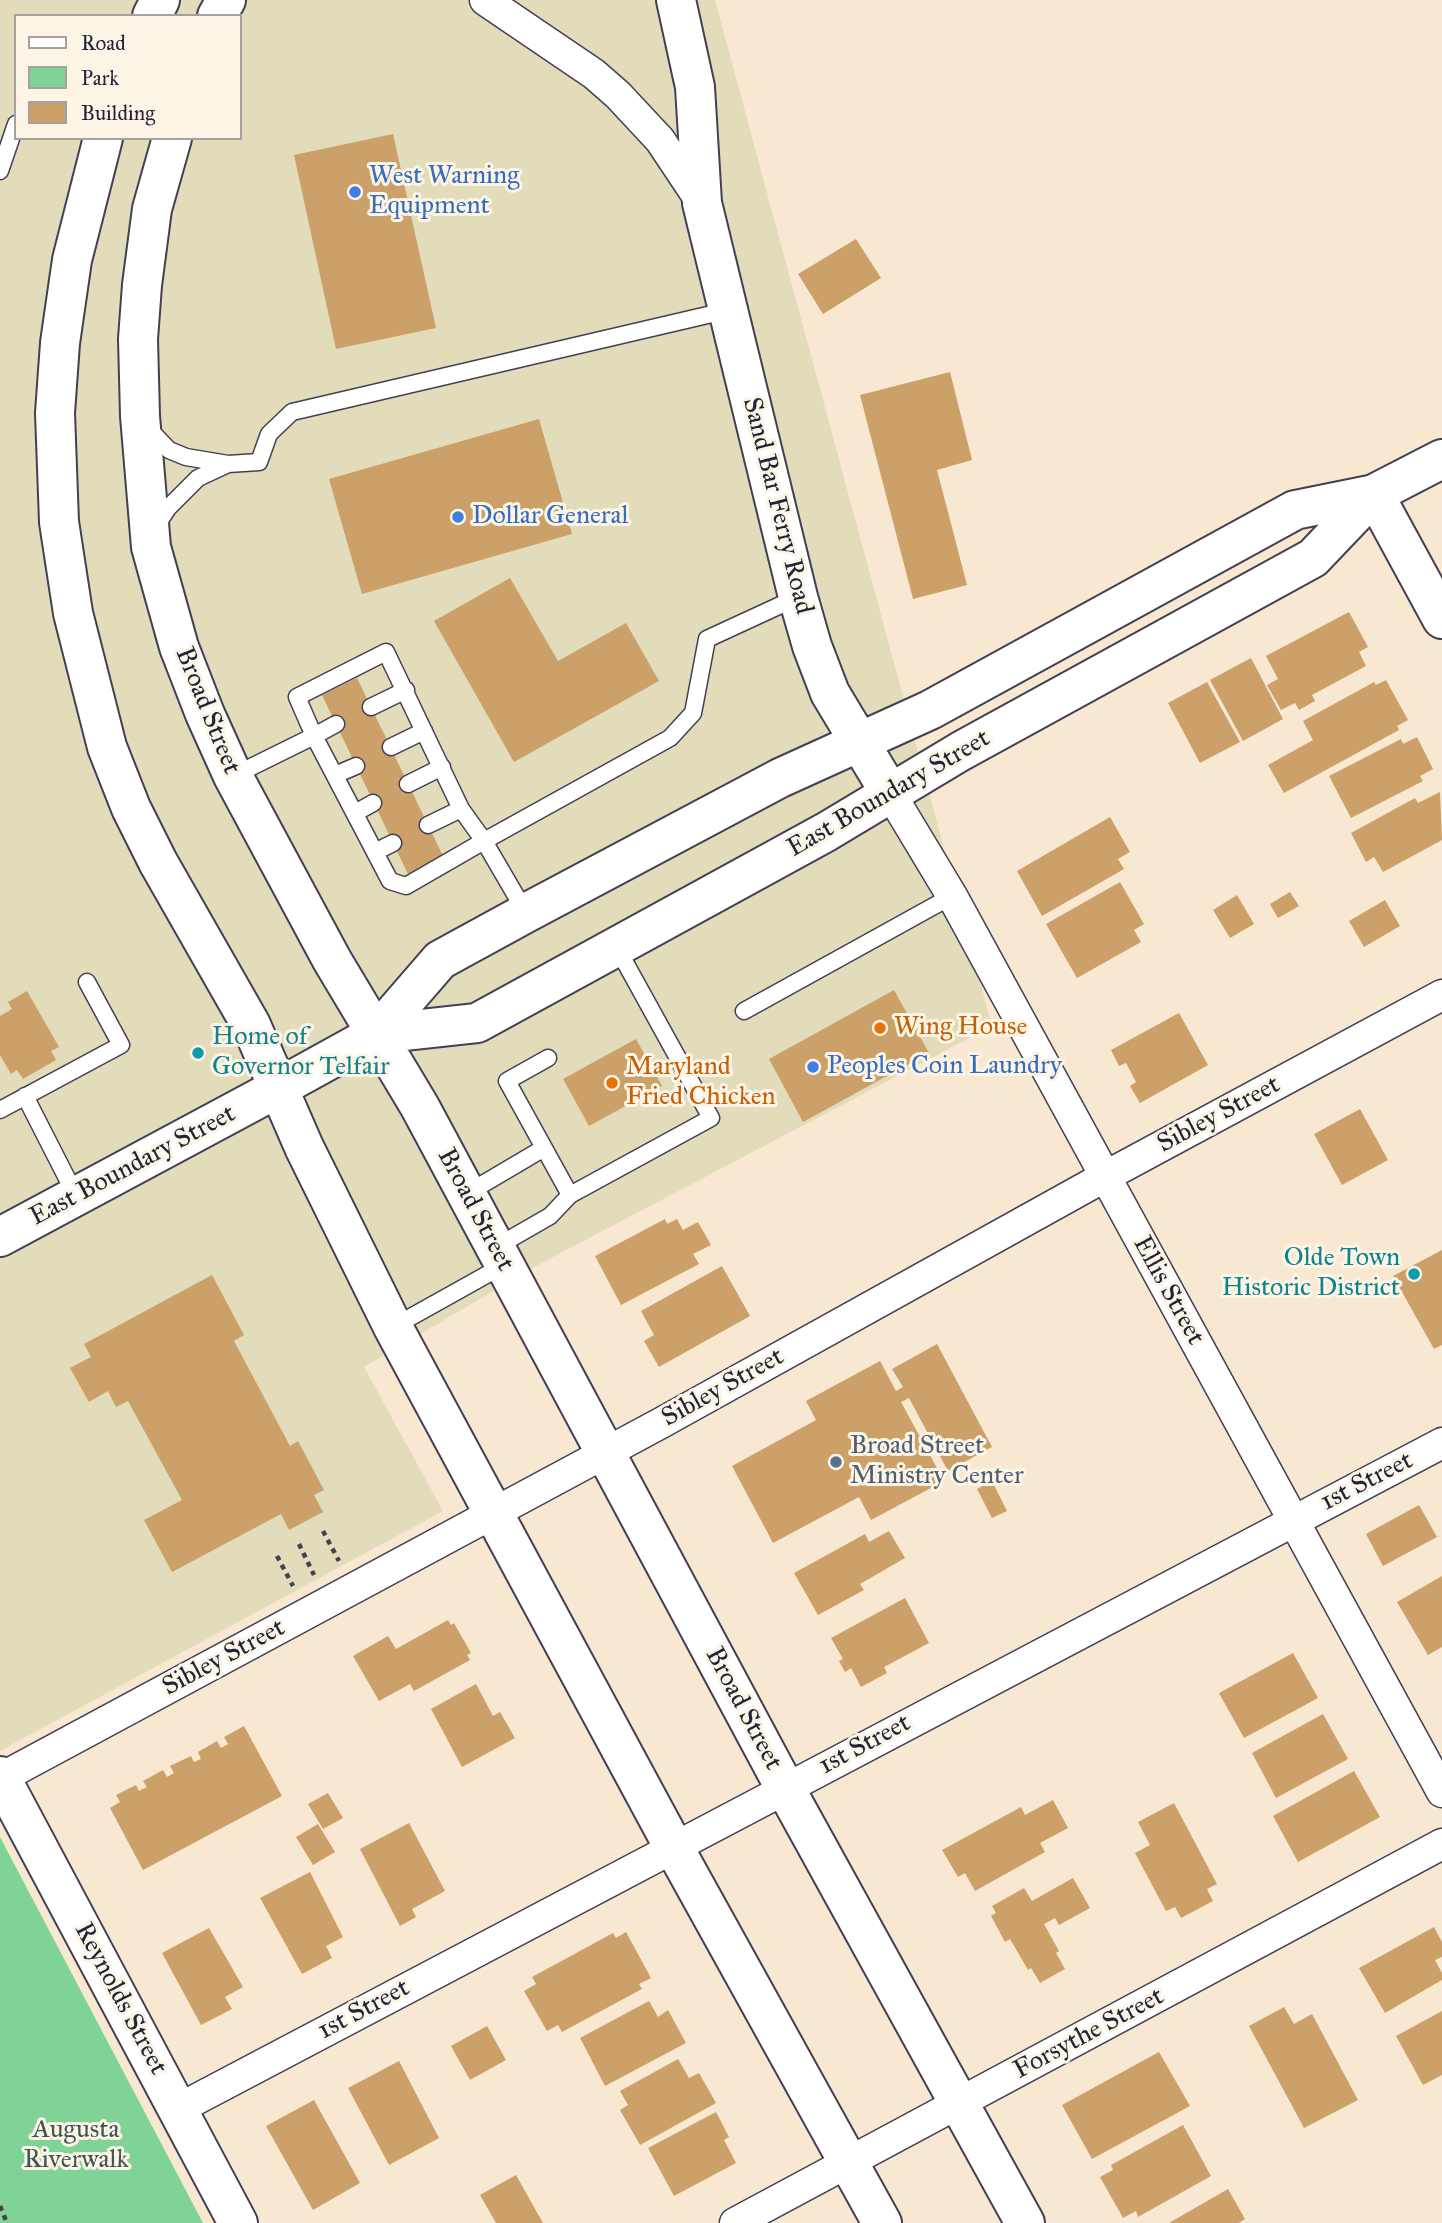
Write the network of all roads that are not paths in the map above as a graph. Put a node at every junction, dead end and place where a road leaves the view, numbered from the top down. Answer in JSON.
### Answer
{"nodes":[{"id":1,"x":485,"y":0,"type":"edge"},
{"id":2,"x":676,"y":0,"type":"edge"},
{"id":3,"x":14,"y":130,"type":"edge"},
{"id":4,"x":102,"y":140,"type":"edge"},
{"id":5,"x":171,"y":140,"type":"edge"},
{"id":6,"x":0,"y":171,"type":"edge"},
{"id":7,"x":702,"y":203,"type":"junction"},
{"id":8,"x":729,"y":310,"type":"junction"},
{"id":9,"x":140,"y":416,"type":"junction"},
{"id":10,"x":1442,"y":459,"type":"edge"},
{"id":11,"x":228,"y":464,"type":"junction"},
{"id":12,"x":1374,"y":494,"type":"junction"},
{"id":13,"x":151,"y":547,"type":"junction"},
{"id":14,"x":798,"y":597,"type":"junction"},
{"id":15,"x":1442,"y":619,"type":"edge"},
{"id":16,"x":405,"y":690,"type":"junction"},
{"id":17,"x":371,"y":707,"type":"dead end"},
{"id":18,"x":336,"y":724,"type":"dead end"},
{"id":19,"x":424,"y":731,"type":"junction"},
{"id":20,"x":314,"y":736,"type":"junction"},
{"id":21,"x":859,"y":742,"type":"junction"},
{"id":22,"x":391,"y":747,"type":"dead end"},
{"id":23,"x":356,"y":766,"type":"dead end"},
{"id":24,"x":442,"y":767,"type":"junction"},
{"id":25,"x":335,"y":775,"type":"junction"},
{"id":26,"x":233,"y":776,"type":"junction"},
{"id":27,"x":408,"y":784,"type":"dead end"},
{"id":28,"x":890,"y":793,"type":"junction"},
{"id":29,"x":373,"y":803,"type":"dead end"},
{"id":30,"x":461,"y":809,"type":"junction"},
{"id":31,"x":355,"y":813,"type":"junction"},
{"id":32,"x":428,"y":825,"type":"dead end"},
{"id":33,"x":484,"y":841,"type":"junction"},
{"id":34,"x":393,"y":843,"type":"dead end"},
{"id":35,"x":375,"y":852,"type":"junction"},
{"id":36,"x":952,"y":896,"type":"junction"},
{"id":37,"x":526,"y":913,"type":"junction"},
{"id":38,"x":616,"y":946,"type":"junction"},
{"id":39,"x":87,"y":982,"type":"dead end"},
{"id":40,"x":1442,"y":995,"type":"edge"},
{"id":41,"x":744,"y":1011,"type":"dead end"},
{"id":42,"x":376,"y":1034,"type":"junction"},
{"id":43,"x":548,"y":1058,"type":"dead end"},
{"id":44,"x":278,"y":1088,"type":"junction"},
{"id":45,"x":25,"y":1096,"type":"junction"},
{"id":46,"x":0,"y":1110,"type":"edge"},
{"id":47,"x":544,"y":1148,"type":"junction"},
{"id":48,"x":1106,"y":1176,"type":"junction"},
{"id":49,"x":466,"y":1194,"type":"junction"},
{"id":50,"x":570,"y":1195,"type":"junction"},
{"id":51,"x":76,"y":1196,"type":"junction"},
{"id":52,"x":0,"y":1237,"type":"edge"},
{"id":53,"x":500,"y":1256,"type":"junction"},
{"id":54,"x":393,"y":1327,"type":"junction"},
{"id":55,"x":1442,"y":1443,"type":"edge"},
{"id":56,"x":605,"y":1453,"type":"junction"},
{"id":57,"x":493,"y":1513,"type":"junction"},
{"id":58,"x":1295,"y":1519,"type":"junction"},
{"id":59,"x":0,"y":1777,"type":"edge"},
{"id":60,"x":785,"y":1788,"type":"junction"},
{"id":61,"x":1442,"y":1791,"type":"edge"},
{"id":62,"x":1442,"y":1844,"type":"edge"},
{"id":63,"x":673,"y":1846,"type":"junction"},
{"id":64,"x":960,"y":2104,"type":"junction"},
{"id":65,"x":178,"y":2109,"type":"junction"},
{"id":66,"x":849,"y":2162,"type":"junction"},
{"id":67,"x":237,"y":2223,"type":"edge"},
{"id":68,"x":736,"y":2223,"type":"edge"},
{"id":69,"x":882,"y":2223,"type":"edge"},
{"id":70,"x":1025,"y":2223,"type":"edge"}],
"edges":[{"from":1,"to":7,"type":"street"},
{"from":2,"to":7,"type":"main road","name":"Sand Bar Ferry Road"},
{"from":3,"to":6,"type":"lane"},
{"from":4,"to":44,"type":"main road"},
{"from":5,"to":9,"type":"main road","name":"Broad Street"},
{"from":7,"to":8,"type":"main road","name":"Sand Bar Ferry Road"},
{"from":8,"to":11,"type":"lane"},
{"from":8,"to":14,"type":"main road","name":"Sand Bar Ferry Road"},
{"from":9,"to":11,"type":"lane"},
{"from":9,"to":13,"type":"main road","name":"Broad Street"},
{"from":10,"to":12,"type":"main road","name":"East Boundary Street"},
{"from":11,"to":13,"type":"lane"},
{"from":12,"to":15,"type":"main road"},
{"from":12,"to":21,"type":"main road","name":"East Boundary Street"},
{"from":12,"to":28,"type":"main road","name":"East Boundary Street"},
{"from":13,"to":26,"type":"main road","name":"Broad Street"},
{"from":14,"to":21,"type":"main road","name":"Sand Bar Ferry Road"},
{"from":14,"to":33,"type":"lane"},
{"from":16,"to":17,"type":"lane"},
{"from":16,"to":19,"type":"lane"},
{"from":16,"to":20,"type":"lane"},
{"from":18,"to":20,"type":"lane"},
{"from":19,"to":22,"type":"lane"},
{"from":19,"to":24,"type":"lane"},
{"from":20,"to":25,"type":"lane"},
{"from":20,"to":26,"type":"lane"},
{"from":21,"to":28,"type":"main road","name":"Sand Bar Ferry Road"},
{"from":21,"to":37,"type":"main road","name":"East Boundary Street"},
{"from":23,"to":25,"type":"lane"},
{"from":24,"to":27,"type":"lane"},
{"from":24,"to":30,"type":"lane"},
{"from":25,"to":31,"type":"lane"},
{"from":26,"to":42,"type":"main road","name":"Broad Street"},
{"from":28,"to":36,"type":"street","name":"Ellis Street"},
{"from":28,"to":38,"type":"main road","name":"East Boundary Street"},
{"from":29,"to":31,"type":"lane"},
{"from":30,"to":32,"type":"lane"},
{"from":30,"to":33,"type":"lane"},
{"from":31,"to":35,"type":"lane"},
{"from":33,"to":35,"type":"lane"},
{"from":33,"to":37,"type":"lane"},
{"from":34,"to":35,"type":"lane"},
{"from":36,"to":41,"type":"lane"},
{"from":36,"to":48,"type":"street","name":"Ellis Street"},
{"from":37,"to":42,"type":"main road","name":"East Boundary Street"},
{"from":38,"to":42,"type":"main road","name":"East Boundary Street"},
{"from":38,"to":50,"type":"lane"},
{"from":39,"to":45,"type":"lane"},
{"from":40,"to":48,"type":"street","name":"Sibley Street"},
{"from":42,"to":44,"type":"main road","name":"East Boundary Street"},
{"from":42,"to":49,"type":"main road","name":"Broad Street"},
{"from":43,"to":47,"type":"lane"},
{"from":44,"to":51,"type":"main road","name":"East Boundary Street"},
{"from":44,"to":54,"type":"main road"},
{"from":45,"to":46,"type":"lane"},
{"from":45,"to":51,"type":"lane"},
{"from":47,"to":49,"type":"lane"},
{"from":47,"to":50,"type":"lane"},
{"from":48,"to":56,"type":"street","name":"Sibley Street"},
{"from":48,"to":58,"type":"street","name":"Ellis Street"},
{"from":49,"to":53,"type":"main road","name":"Broad Street"},
{"from":50,"to":53,"type":"lane"},
{"from":51,"to":52,"type":"main road","name":"East Boundary Street"},
{"from":53,"to":54,"type":"lane"},
{"from":53,"to":56,"type":"main road","name":"Broad Street"},
{"from":54,"to":57,"type":"main road"},
{"from":55,"to":58,"type":"street","name":"1st Street"},
{"from":56,"to":57,"type":"street","name":"Sibley Street"},
{"from":56,"to":60,"type":"main road","name":"Broad Street"},
{"from":57,"to":59,"type":"street","name":"Sibley Street"},
{"from":57,"to":63,"type":"main road"},
{"from":58,"to":60,"type":"street","name":"1st Street"},
{"from":58,"to":61,"type":"street","name":"Ellis Street"},
{"from":59,"to":65,"type":"main road","name":"Reynolds Street"},
{"from":60,"to":63,"type":"street","name":"1st Street"},
{"from":60,"to":64,"type":"main road","name":"Broad Street"},
{"from":62,"to":64,"type":"street","name":"Forsythe Street"},
{"from":63,"to":65,"type":"street","name":"1st Street"},
{"from":63,"to":66,"type":"main road"},
{"from":64,"to":66,"type":"street","name":"Forsythe Street"},
{"from":64,"to":70,"type":"main road","name":"Broad Street"},
{"from":65,"to":67,"type":"main road","name":"Reynolds Street"},
{"from":66,"to":68,"type":"street","name":"Forsythe Street"},
{"from":66,"to":69,"type":"main road"}]}
